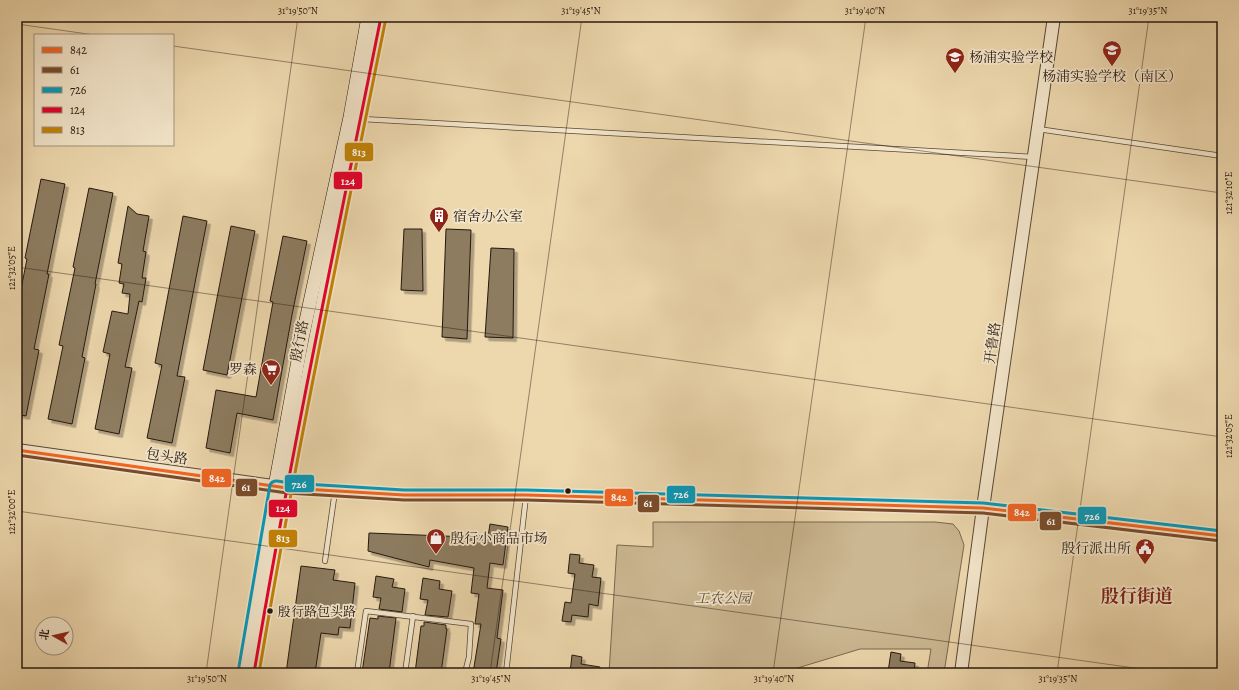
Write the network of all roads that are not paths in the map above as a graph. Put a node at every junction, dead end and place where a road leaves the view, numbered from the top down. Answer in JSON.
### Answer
{"nodes":[{"id":1,"x":368,"y":17,"type":"edge"},
{"id":2,"x":381,"y":17,"type":"edge"},
{"id":3,"x":1054,"y":17,"type":"edge"},
{"id":4,"x":355,"y":118,"type":"junction"},
{"id":5,"x":1038,"y":129,"type":"junction"},
{"id":6,"x":1222,"y":156,"type":"edge"},
{"id":7,"x":1034,"y":157,"type":"junction"},
{"id":8,"x":17,"y":450,"type":"edge"},
{"id":9,"x":281,"y":487,"type":"junction"},
{"id":10,"x":335,"y":491,"type":"junction"},
{"id":11,"x":526,"y":495,"type":"junction"},
{"id":12,"x":983,"y":508,"type":"junction"},
{"id":13,"x":1222,"y":536,"type":"edge"},
{"id":14,"x":325,"y":561,"type":"dead end"},
{"id":15,"x":413,"y":616,"type":"junction"},
{"id":16,"x":243,"y":673,"type":"edge"},
{"id":17,"x":254,"y":673,"type":"edge"},
{"id":18,"x":357,"y":673,"type":"edge"},
{"id":19,"x":405,"y":673,"type":"edge"},
{"id":20,"x":466,"y":673,"type":"edge"},
{"id":21,"x":506,"y":673,"type":"edge"},
{"id":22,"x":961,"y":673,"type":"edge"}],
"edges":[{"from":1,"to":4,"type":"main road","name":"殷行路"},
{"from":2,"to":4,"type":"main road","name":"殷行路"},
{"from":3,"to":5,"type":"street","name":"开鲁路"},
{"from":4,"to":7,"type":"lane"},
{"from":4,"to":9,"type":"main road","name":"殷行路"},
{"from":5,"to":6,"type":"lane"},
{"from":5,"to":7,"type":"street","name":"开鲁路"},
{"from":7,"to":12,"type":"street","name":"开鲁路"},
{"from":8,"to":9,"type":"street","name":"包头路"},
{"from":9,"to":10,"type":"street","name":"包头路"},
{"from":9,"to":16,"type":"main road","name":"殷行路"},
{"from":9,"to":17,"type":"main road","name":"殷行路"},
{"from":10,"to":11,"type":"street","name":"包头路"},
{"from":10,"to":14,"type":"lane"},
{"from":11,"to":12,"type":"street","name":"包头路"},
{"from":11,"to":21,"type":"lane"},
{"from":12,"to":13,"type":"street","name":"包头路"},
{"from":12,"to":22,"type":"street","name":"开鲁路"},
{"from":15,"to":18,"type":"lane"},
{"from":15,"to":19,"type":"lane"},
{"from":15,"to":20,"type":"lane"}]}
